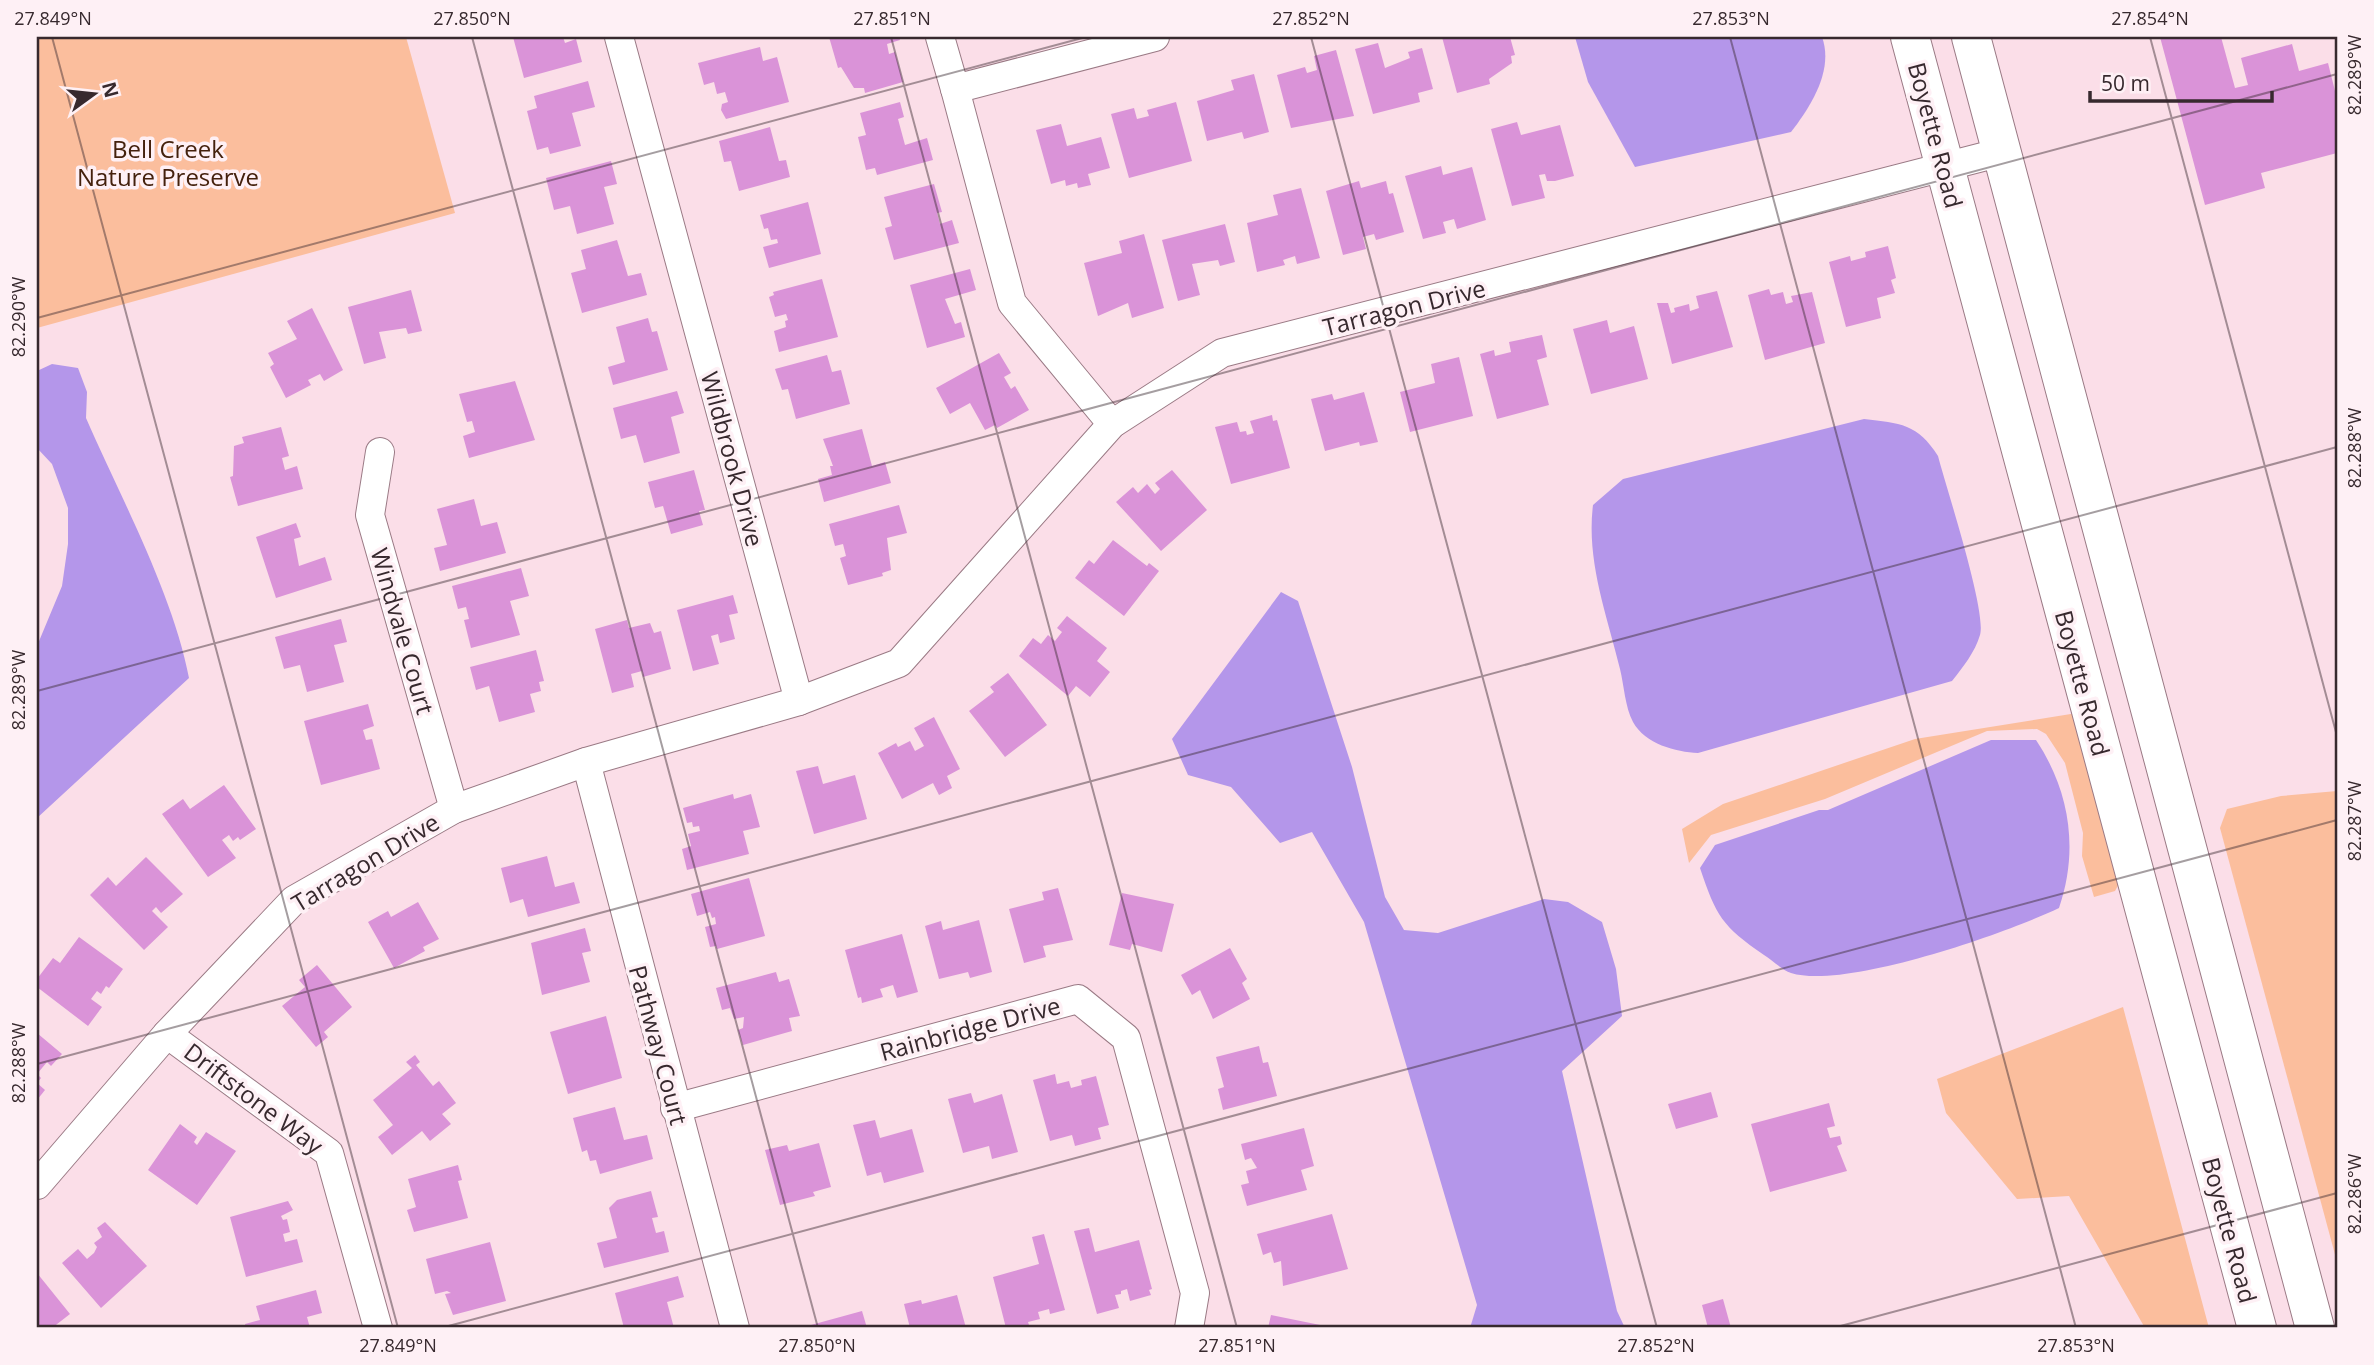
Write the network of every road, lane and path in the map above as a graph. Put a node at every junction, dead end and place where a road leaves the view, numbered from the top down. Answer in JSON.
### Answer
{"nodes":[{"id":1,"x":619,"y":37,"type":"edge"},
{"id":2,"x":940,"y":37,"type":"edge"},
{"id":3,"x":1155,"y":37,"type":"edge"},
{"id":4,"x":1910,"y":37,"type":"edge"},
{"id":5,"x":1971,"y":37,"type":"edge"},
{"id":6,"x":955,"y":89,"type":"junction"},
{"id":7,"x":2002,"y":152,"type":"junction"},
{"id":8,"x":1945,"y":167,"type":"junction"},
{"id":9,"x":1112,"y":424,"type":"junction"},
{"id":10,"x":380,"y":452,"type":"dead end"},
{"id":11,"x":799,"y":701,"type":"junction"},
{"id":12,"x":586,"y":762,"type":"junction"},
{"id":13,"x":454,"y":809,"type":"junction"},
{"id":14,"x":167,"y":1034,"type":"junction"},
{"id":15,"x":676,"y":1108,"type":"junction"},
{"id":16,"x":37,"y":1185,"type":"edge"},
{"id":17,"x":378,"y":1328,"type":"edge"},
{"id":18,"x":735,"y":1328,"type":"edge"},
{"id":19,"x":1189,"y":1328,"type":"edge"},
{"id":20,"x":2257,"y":1328,"type":"edge"},
{"id":21,"x":2315,"y":1328,"type":"edge"}],
"edges":[{"from":1,"to":11,"type":"street","name":"Wildbrook Drive"},
{"from":2,"to":6,"type":"street"},
{"from":3,"to":6,"type":"street"},
{"from":4,"to":8,"type":"main road","name":"Boyette Road"},
{"from":5,"to":7,"type":"main road"},
{"from":6,"to":9,"type":"street"},
{"from":7,"to":8,"type":"street","name":"Tarragon Drive"},
{"from":7,"to":21,"type":"main road"},
{"from":8,"to":9,"type":"street","name":"Tarragon Drive"},
{"from":8,"to":20,"type":"main road","name":"Boyette Road"},
{"from":9,"to":11,"type":"street","name":"Tarragon Drive"},
{"from":10,"to":13,"type":"street","name":"Windvale Court"},
{"from":11,"to":12,"type":"street","name":"Tarragon Drive"},
{"from":12,"to":13,"type":"street","name":"Tarragon Drive"},
{"from":12,"to":15,"type":"street","name":"Pathway Court"},
{"from":13,"to":14,"type":"street","name":"Tarragon Drive"},
{"from":14,"to":16,"type":"street","name":"Tarragon Drive"},
{"from":14,"to":17,"type":"street","name":"Driftstone Way"},
{"from":15,"to":18,"type":"street","name":"Pathway Court"},
{"from":15,"to":19,"type":"street","name":"Rainbridge Drive"}]}
